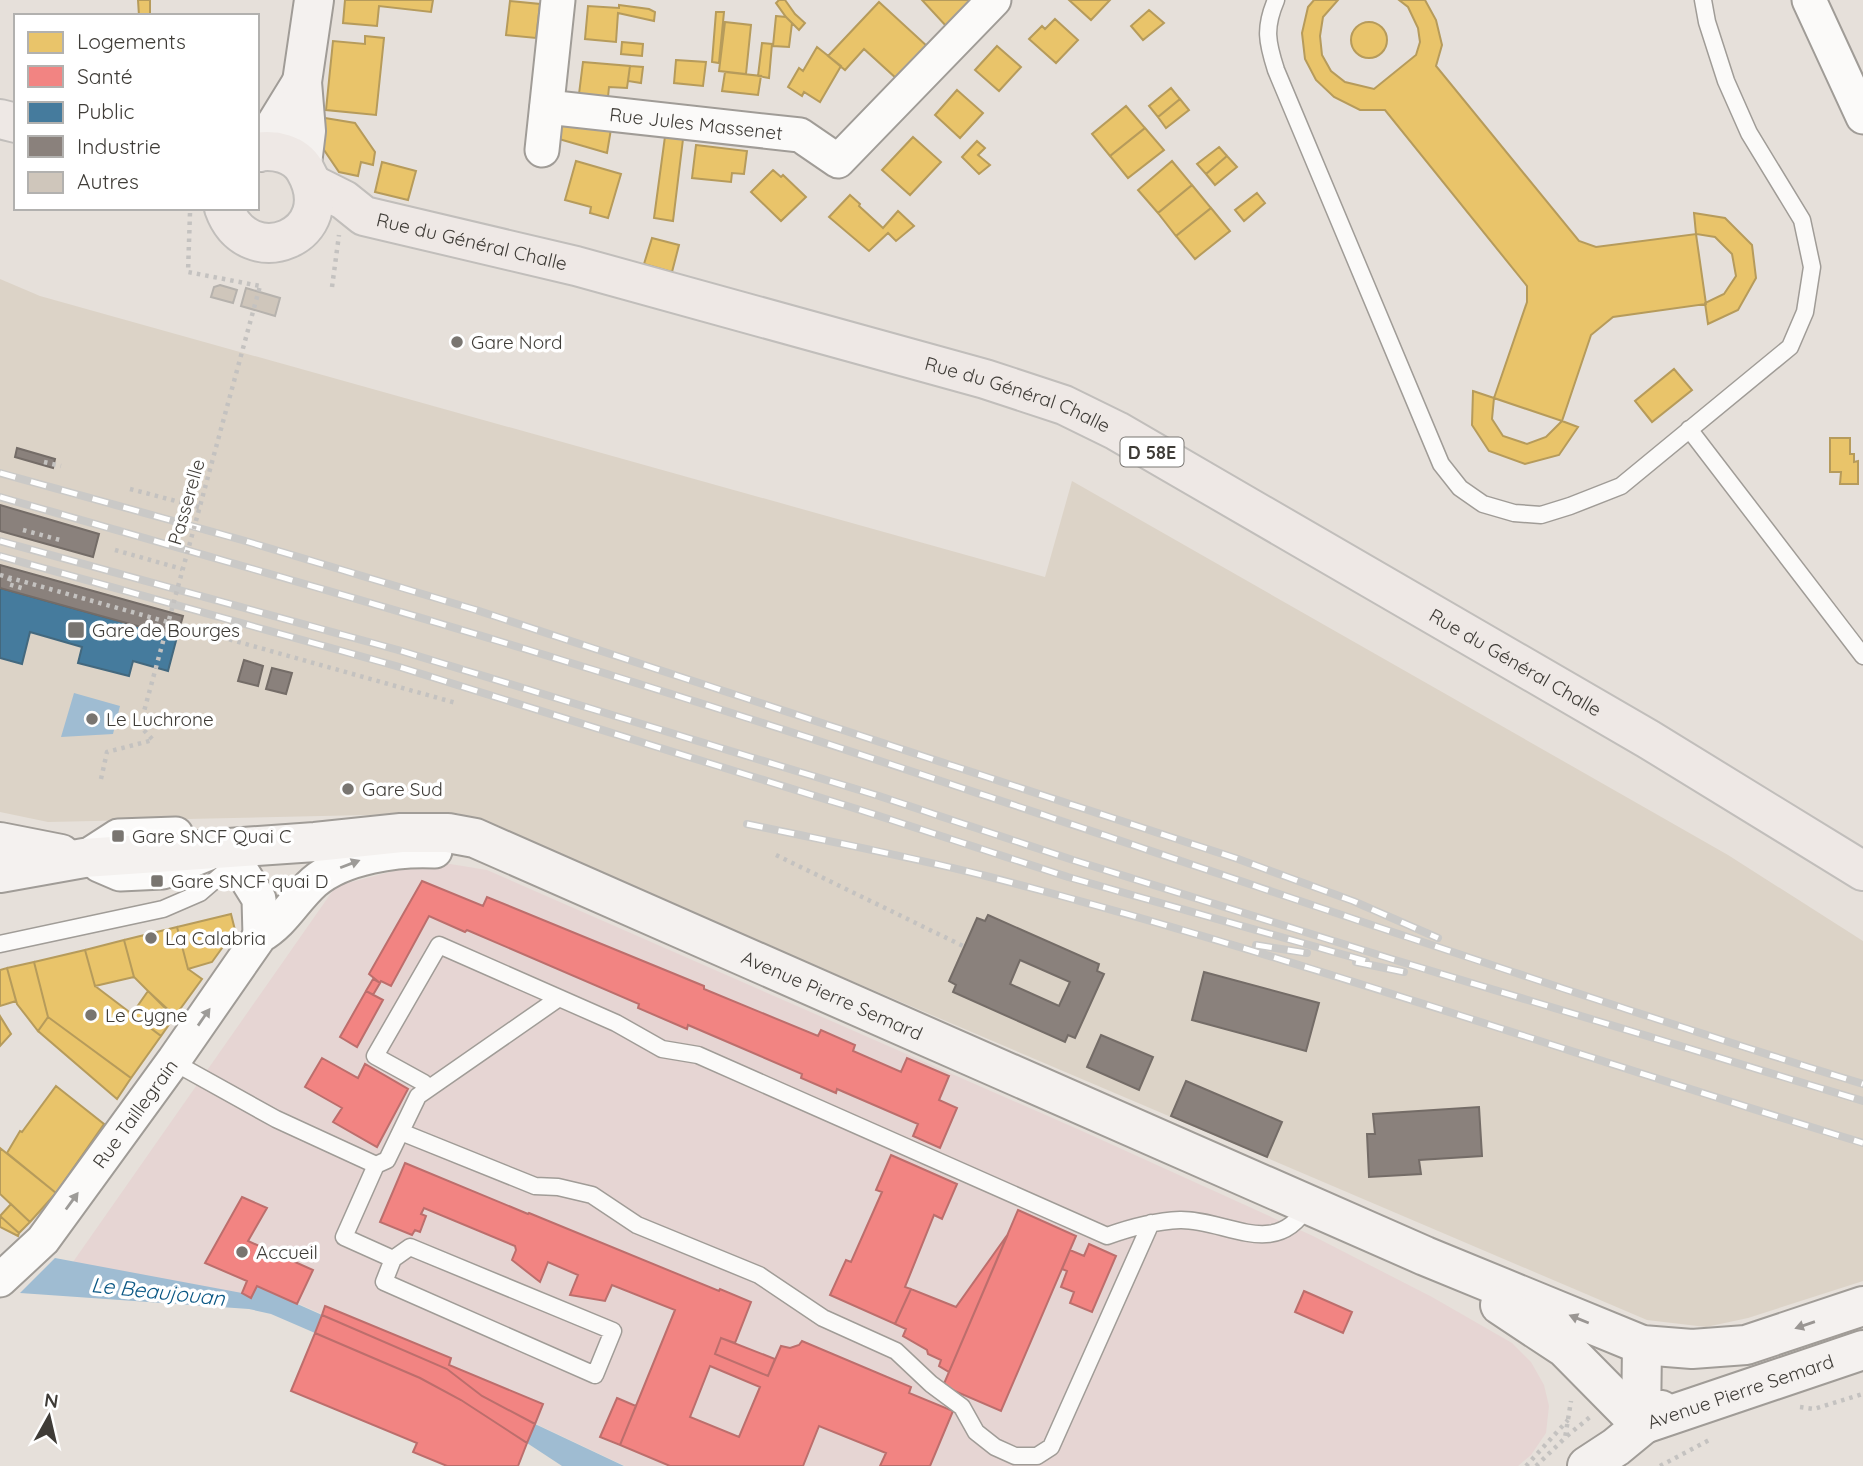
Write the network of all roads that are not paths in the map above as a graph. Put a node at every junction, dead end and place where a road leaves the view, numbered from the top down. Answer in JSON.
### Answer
{"nodes":[{"id":1,"x":314,"y":0,"type":"edge"},
{"id":2,"x":558,"y":0,"type":"edge"},
{"id":3,"x":994,"y":0,"type":"edge"},
{"id":4,"x":1276,"y":0,"type":"edge"},
{"id":5,"x":1703,"y":0,"type":"edge"},
{"id":6,"x":1809,"y":0,"type":"edge"},
{"id":7,"x":302,"y":82,"type":"junction"},
{"id":8,"x":547,"y":107,"type":"junction"},
{"id":9,"x":1863,"y":117,"type":"edge"},
{"id":10,"x":259,"y":150,"type":"edge"},
{"id":11,"x":542,"y":150,"type":"dead end"},
{"id":12,"x":259,"y":152,"type":"edge"},
{"id":13,"x":326,"y":202,"type":"junction"},
{"id":14,"x":225,"y":210,"type":"edge"},
{"id":15,"x":1689,"y":429,"type":"junction"},
{"id":16,"x":1863,"y":656,"type":"edge"},
{"id":17,"x":0,"y":842,"type":"edge"},
{"id":18,"x":230,"y":852,"type":"junction"},
{"id":19,"x":83,"y":858,"type":"junction"},
{"id":20,"x":537,"y":866,"type":"junction"},
{"id":21,"x":1863,"y":871,"type":"edge"},
{"id":22,"x":0,"y":873,"type":"edge"},
{"id":23,"x":260,"y":936,"type":"junction"},
{"id":24,"x":0,"y":944,"type":"edge"},
{"id":25,"x":559,"y":998,"type":"junction"},
{"id":26,"x":174,"y":1060,"type":"junction"},
{"id":27,"x":424,"y":1083,"type":"dead end"},
{"id":28,"x":401,"y":1132,"type":"junction"},
{"id":29,"x":376,"y":1165,"type":"junction"},
{"id":30,"x":1309,"y":1203,"type":"junction"},
{"id":31,"x":1151,"y":1223,"type":"junction"},
{"id":32,"x":1425,"y":1256,"type":"junction"},
{"id":33,"x":393,"y":1259,"type":"junction"},
{"id":34,"x":0,"y":1280,"type":"edge"},
{"id":35,"x":1863,"y":1306,"type":"edge"},
{"id":36,"x":1642,"y":1345,"type":"junction"},
{"id":37,"x":1746,"y":1345,"type":"junction"},
{"id":38,"x":1863,"y":1350,"type":"edge"},
{"id":39,"x":1641,"y":1424,"type":"junction"},
{"id":40,"x":1587,"y":1466,"type":"edge"}],
"edges":[{"from":1,"to":7,"type":"main road"},
{"from":2,"to":8,"type":"street"},
{"from":3,"to":8,"type":"street","name":"Rue Jules Massenet"},
{"from":4,"to":15,"type":"lane"},
{"from":5,"to":15,"type":"lane"},
{"from":6,"to":9,"type":"street"},
{"from":7,"to":10,"type":"main road"},
{"from":7,"to":13,"type":"main road"},
{"from":8,"to":11,"type":"street"},
{"from":12,"to":13,"type":"main road","name":"Rue du Général Challe"},
{"from":13,"to":14,"type":"main road"},
{"from":13,"to":21,"type":"main road","name":"Rue du Général Challe","number":"D 58E"},
{"from":15,"to":16,"type":"lane"},
{"from":17,"to":19,"type":"main road","name":"Avenue Pierre Semard"},
{"from":18,"to":19,"type":"main road","name":"Avenue Pierre Semard"},
{"from":18,"to":20,"type":"main road","name":"Avenue Pierre Semard"},
{"from":18,"to":23,"type":"street"},
{"from":18,"to":24,"type":"lane"},
{"from":19,"to":22,"type":"main road","name":"Avenue Pierre Semard"},
{"from":23,"to":20,"type":"street","name":"Rue Taillegrain","one_way":true},
{"from":20,"to":30,"type":"main road","name":"Avenue Pierre Semard"},
{"from":26,"to":23,"type":"street","name":"Rue Taillegrain","one_way":true},
{"from":25,"to":27,"type":"lane"},
{"from":25,"to":28,"type":"lane"},
{"from":25,"to":31,"type":"lane"},
{"from":26,"to":29,"type":"lane"},
{"from":34,"to":26,"type":"street","name":"Rue Taillegrain","one_way":true},
{"from":28,"to":29,"type":"lane"},
{"from":28,"to":31,"type":"lane"},
{"from":29,"to":33,"type":"lane"},
{"from":30,"to":31,"type":"lane"},
{"from":30,"to":32,"type":"main road","name":"Avenue Pierre Semard"},
{"from":36,"to":32,"type":"main road","name":"Avenue Pierre Semard","one_way":true},
{"from":32,"to":39,"type":"main road","name":"Avenue Pierre Semard"},
{"from":33,"to":33,"type":"lane"},
{"from":35,"to":37,"type":"main road","name":"Avenue Pierre Semard","one_way":true},
{"from":36,"to":37,"type":"main road","name":"Avenue Pierre Semard"},
{"from":36,"to":39,"type":"main road"},
{"from":37,"to":39,"type":"main road"},
{"from":38,"to":39,"type":"main road","name":"Avenue Pierre Semard"},
{"from":39,"to":40,"type":"main road"}]}
